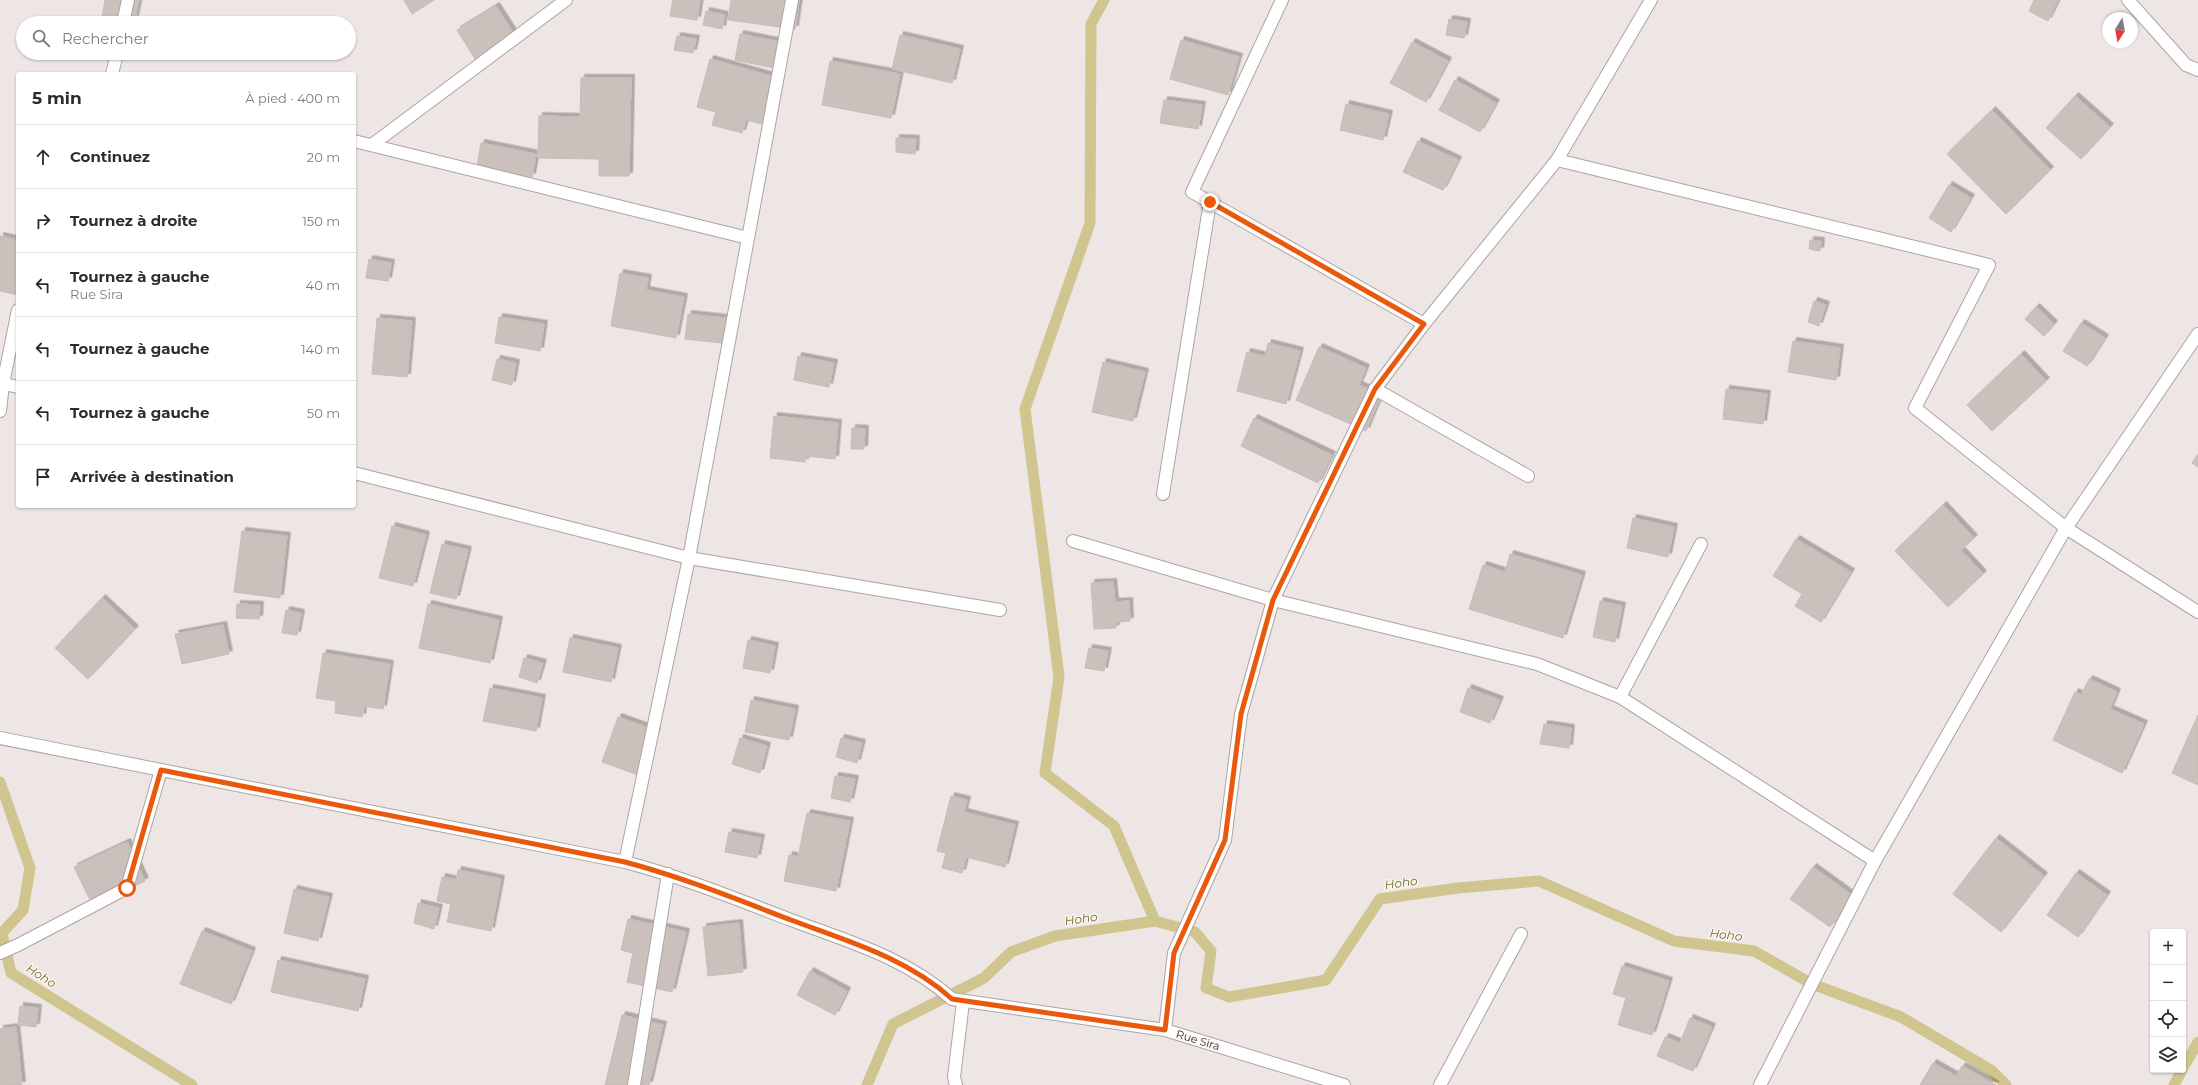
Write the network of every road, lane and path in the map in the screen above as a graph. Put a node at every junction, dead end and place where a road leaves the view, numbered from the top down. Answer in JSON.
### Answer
{"nodes":[{"id":1,"x":128,"y":0,"type":"edge"},
{"id":2,"x":566,"y":0,"type":"edge"},
{"id":3,"x":792,"y":0,"type":"edge"},
{"id":4,"x":1282,"y":0,"type":"edge"},
{"id":5,"x":1651,"y":0,"type":"edge"},
{"id":6,"x":2128,"y":0,"type":"edge"},
{"id":7,"x":125,"y":16,"type":"edge"},
{"id":8,"x":115,"y":60,"type":"edge"},
{"id":9,"x":2198,"y":70,"type":"edge"},
{"id":10,"x":112,"y":72,"type":"edge"},
{"id":11,"x":356,"y":141,"type":"edge"},
{"id":12,"x":373,"y":144,"type":"junction"},
{"id":13,"x":1557,"y":160,"type":"junction"},
{"id":14,"x":1210,"y":202,"type":"junction"},
{"id":15,"x":748,"y":238,"type":"junction"},
{"id":16,"x":16,"y":319,"type":"edge"},
{"id":17,"x":1424,"y":324,"type":"junction"},
{"id":18,"x":2198,"y":334,"type":"edge"},
{"id":19,"x":2,"y":383,"type":"edge"},
{"id":20,"x":16,"y":386,"type":"edge"},
{"id":21,"x":1375,"y":389,"type":"junction"},
{"id":22,"x":0,"y":411,"type":"edge"},
{"id":23,"x":356,"y":474,"type":"edge"},
{"id":24,"x":1528,"y":476,"type":"dead end"},
{"id":25,"x":1163,"y":494,"type":"dead end"},
{"id":26,"x":2066,"y":528,"type":"junction"},
{"id":27,"x":1073,"y":541,"type":"dead end"},
{"id":28,"x":1701,"y":544,"type":"dead end"},
{"id":29,"x":689,"y":558,"type":"junction"},
{"id":30,"x":1273,"y":600,"type":"junction"},
{"id":31,"x":1000,"y":610,"type":"dead end"},
{"id":32,"x":2198,"y":612,"type":"edge"},
{"id":33,"x":1620,"y":697,"type":"junction"},
{"id":34,"x":0,"y":738,"type":"edge"},
{"id":35,"x":161,"y":770,"type":"junction"},
{"id":36,"x":1875,"y":861,"type":"junction"},
{"id":37,"x":625,"y":862,"type":"junction"},
{"id":38,"x":668,"y":874,"type":"junction"},
{"id":39,"x":1521,"y":934,"type":"dead end"},
{"id":40,"x":0,"y":953,"type":"edge"},
{"id":41,"x":958,"y":1000,"type":"junction"},
{"id":42,"x":1165,"y":1030,"type":"junction"},
{"id":43,"x":634,"y":1085,"type":"edge"},
{"id":44,"x":956,"y":1085,"type":"edge"},
{"id":45,"x":1344,"y":1085,"type":"edge"},
{"id":46,"x":1440,"y":1085,"type":"edge"},
{"id":47,"x":1760,"y":1085,"type":"edge"}],
"edges":[{"from":1,"to":7,"type":"street"},
{"from":2,"to":12,"type":"street"},
{"from":3,"to":15,"type":"street"},
{"from":4,"to":14,"type":"street"},
{"from":5,"to":13,"type":"street"},
{"from":6,"to":9,"type":"street"},
{"from":8,"to":10,"type":"street"},
{"from":11,"to":12,"type":"street"},
{"from":12,"to":15,"type":"street"},
{"from":13,"to":17,"type":"street"},
{"from":13,"to":26,"type":"street"},
{"from":14,"to":17,"type":"street"},
{"from":14,"to":25,"type":"street"},
{"from":15,"to":29,"type":"street"},
{"from":16,"to":19,"type":"street"},
{"from":17,"to":21,"type":"street"},
{"from":18,"to":26,"type":"street"},
{"from":19,"to":20,"type":"street"},
{"from":19,"to":22,"type":"street"},
{"from":21,"to":24,"type":"street"},
{"from":21,"to":30,"type":"street"},
{"from":23,"to":29,"type":"street"},
{"from":26,"to":32,"type":"street"},
{"from":26,"to":36,"type":"street"},
{"from":27,"to":30,"type":"street"},
{"from":28,"to":33,"type":"street"},
{"from":29,"to":31,"type":"street"},
{"from":29,"to":37,"type":"street"},
{"from":30,"to":33,"type":"street"},
{"from":30,"to":42,"type":"street"},
{"from":33,"to":36,"type":"street"},
{"from":34,"to":35,"type":"street"},
{"from":35,"to":37,"type":"street"},
{"from":35,"to":40,"type":"street"},
{"from":36,"to":47,"type":"street"},
{"from":37,"to":38,"type":"street"},
{"from":38,"to":41,"type":"street"},
{"from":38,"to":43,"type":"street"},
{"from":39,"to":46,"type":"street"},
{"from":41,"to":42,"type":"street","name":"Rue Sira"},
{"from":41,"to":44,"type":"street"},
{"from":42,"to":45,"type":"street","name":"Rue Sira"}]}
